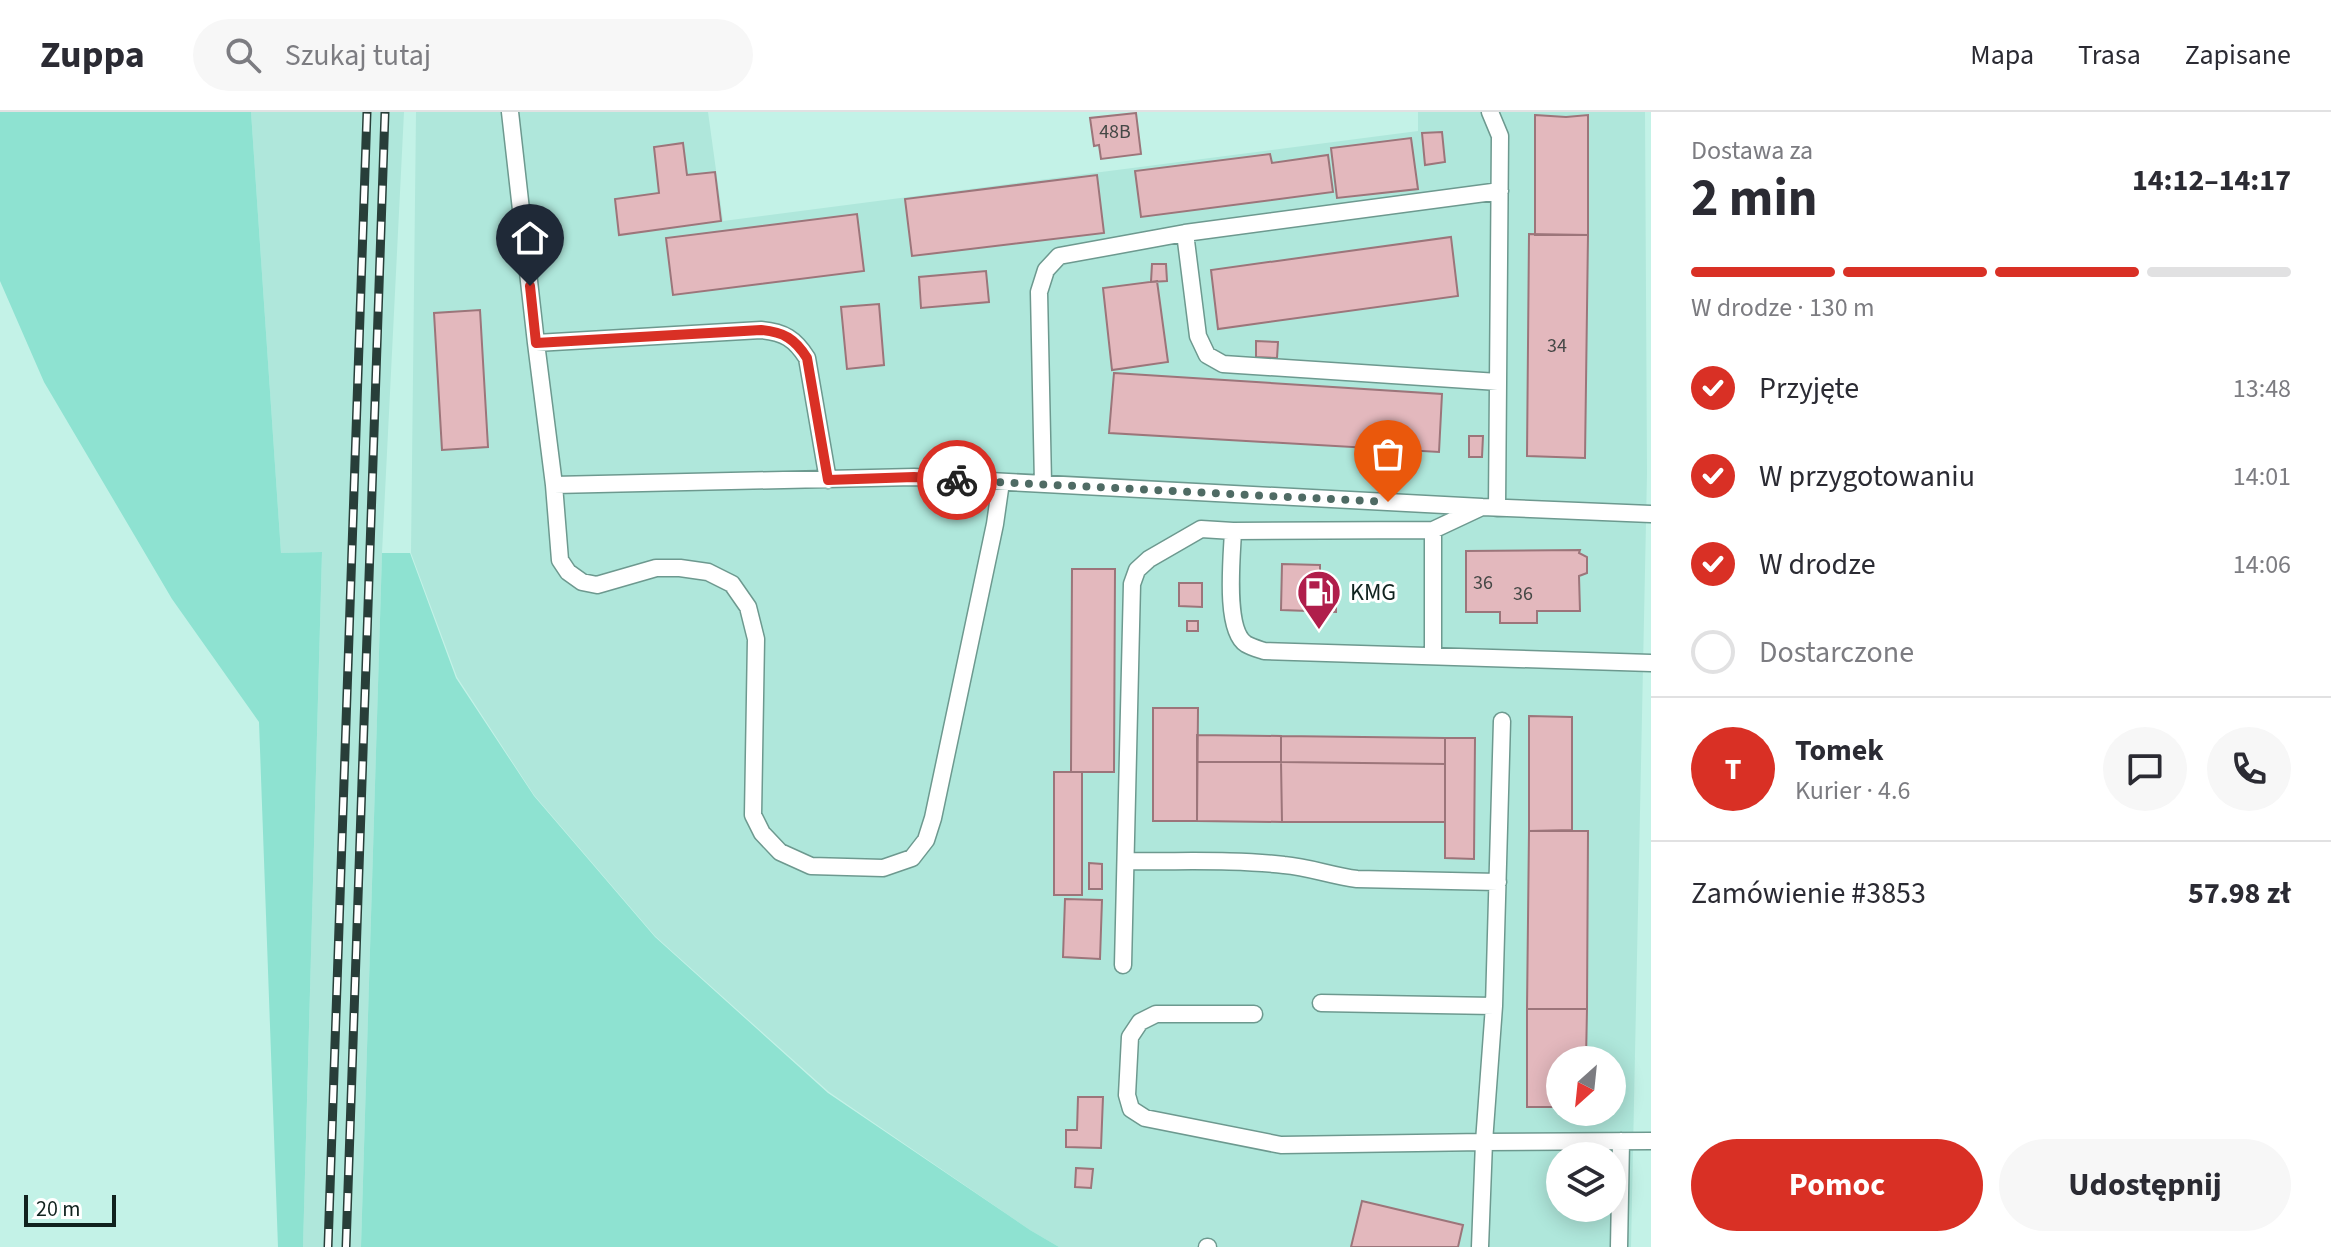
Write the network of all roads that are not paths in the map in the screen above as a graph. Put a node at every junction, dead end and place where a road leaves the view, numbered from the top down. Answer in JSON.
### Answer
{"nodes":[{"id":1,"x":510,"y":112,"type":"edge"},
{"id":2,"x":1490,"y":112,"type":"edge"},
{"id":3,"x":1500,"y":191,"type":"junction"},
{"id":4,"x":1185,"y":233,"type":"junction"},
{"id":5,"x":536,"y":343,"type":"junction"},
{"id":6,"x":1498,"y":382,"type":"junction"},
{"id":7,"x":828,"y":480,"type":"junction"},
{"id":8,"x":1001,"y":482,"type":"junction"},
{"id":9,"x":1043,"y":484,"type":"junction"},
{"id":10,"x":554,"y":485,"type":"junction"},
{"id":11,"x":1490,"y":507,"type":"junction"},
{"id":12,"x":1651,"y":514,"type":"edge"},
{"id":13,"x":1433,"y":530,"type":"junction"},
{"id":14,"x":1233,"y":531,"type":"junction"},
{"id":15,"x":1433,"y":656,"type":"junction"},
{"id":16,"x":1651,"y":663,"type":"edge"},
{"id":17,"x":1502,"y":721,"type":"dead end"},
{"id":18,"x":1127,"y":861,"type":"junction"},
{"id":19,"x":1498,"y":882,"type":"junction"},
{"id":20,"x":1123,"y":965,"type":"dead end"},
{"id":21,"x":1321,"y":1003,"type":"dead end"},
{"id":22,"x":1494,"y":1006,"type":"junction"},
{"id":23,"x":1254,"y":1014,"type":"dead end"},
{"id":24,"x":1621,"y":1141,"type":"junction"},
{"id":25,"x":1651,"y":1141,"type":"edge"},
{"id":26,"x":1484,"y":1142,"type":"junction"},
{"id":27,"x":1480,"y":1247,"type":"edge"},
{"id":28,"x":1619,"y":1247,"type":"edge"}],
"edges":[{"from":1,"to":5,"type":"lane"},
{"from":2,"to":3,"type":"lane"},
{"from":3,"to":4,"type":"lane"},
{"from":3,"to":6,"type":"lane"},
{"from":4,"to":6,"type":"lane"},
{"from":4,"to":9,"type":"lane"},
{"from":5,"to":7,"type":"lane"},
{"from":5,"to":10,"type":"lane"},
{"from":6,"to":11,"type":"lane"},
{"from":7,"to":8,"type":"lane"},
{"from":7,"to":10,"type":"lane"},
{"from":8,"to":9,"type":"lane"},
{"from":8,"to":10,"type":"lane"},
{"from":9,"to":11,"type":"lane"},
{"from":11,"to":12,"type":"lane"},
{"from":11,"to":13,"type":"lane"},
{"from":13,"to":14,"type":"lane"},
{"from":13,"to":15,"type":"lane"},
{"from":14,"to":15,"type":"lane"},
{"from":14,"to":18,"type":"lane"},
{"from":15,"to":16,"type":"lane"},
{"from":17,"to":19,"type":"lane"},
{"from":18,"to":19,"type":"lane"},
{"from":18,"to":20,"type":"lane"},
{"from":19,"to":22,"type":"lane"},
{"from":21,"to":22,"type":"lane"},
{"from":22,"to":26,"type":"lane"},
{"from":23,"to":26,"type":"lane"},
{"from":24,"to":25,"type":"lane"},
{"from":24,"to":26,"type":"lane"},
{"from":24,"to":28,"type":"lane"},
{"from":26,"to":27,"type":"lane"}]}
